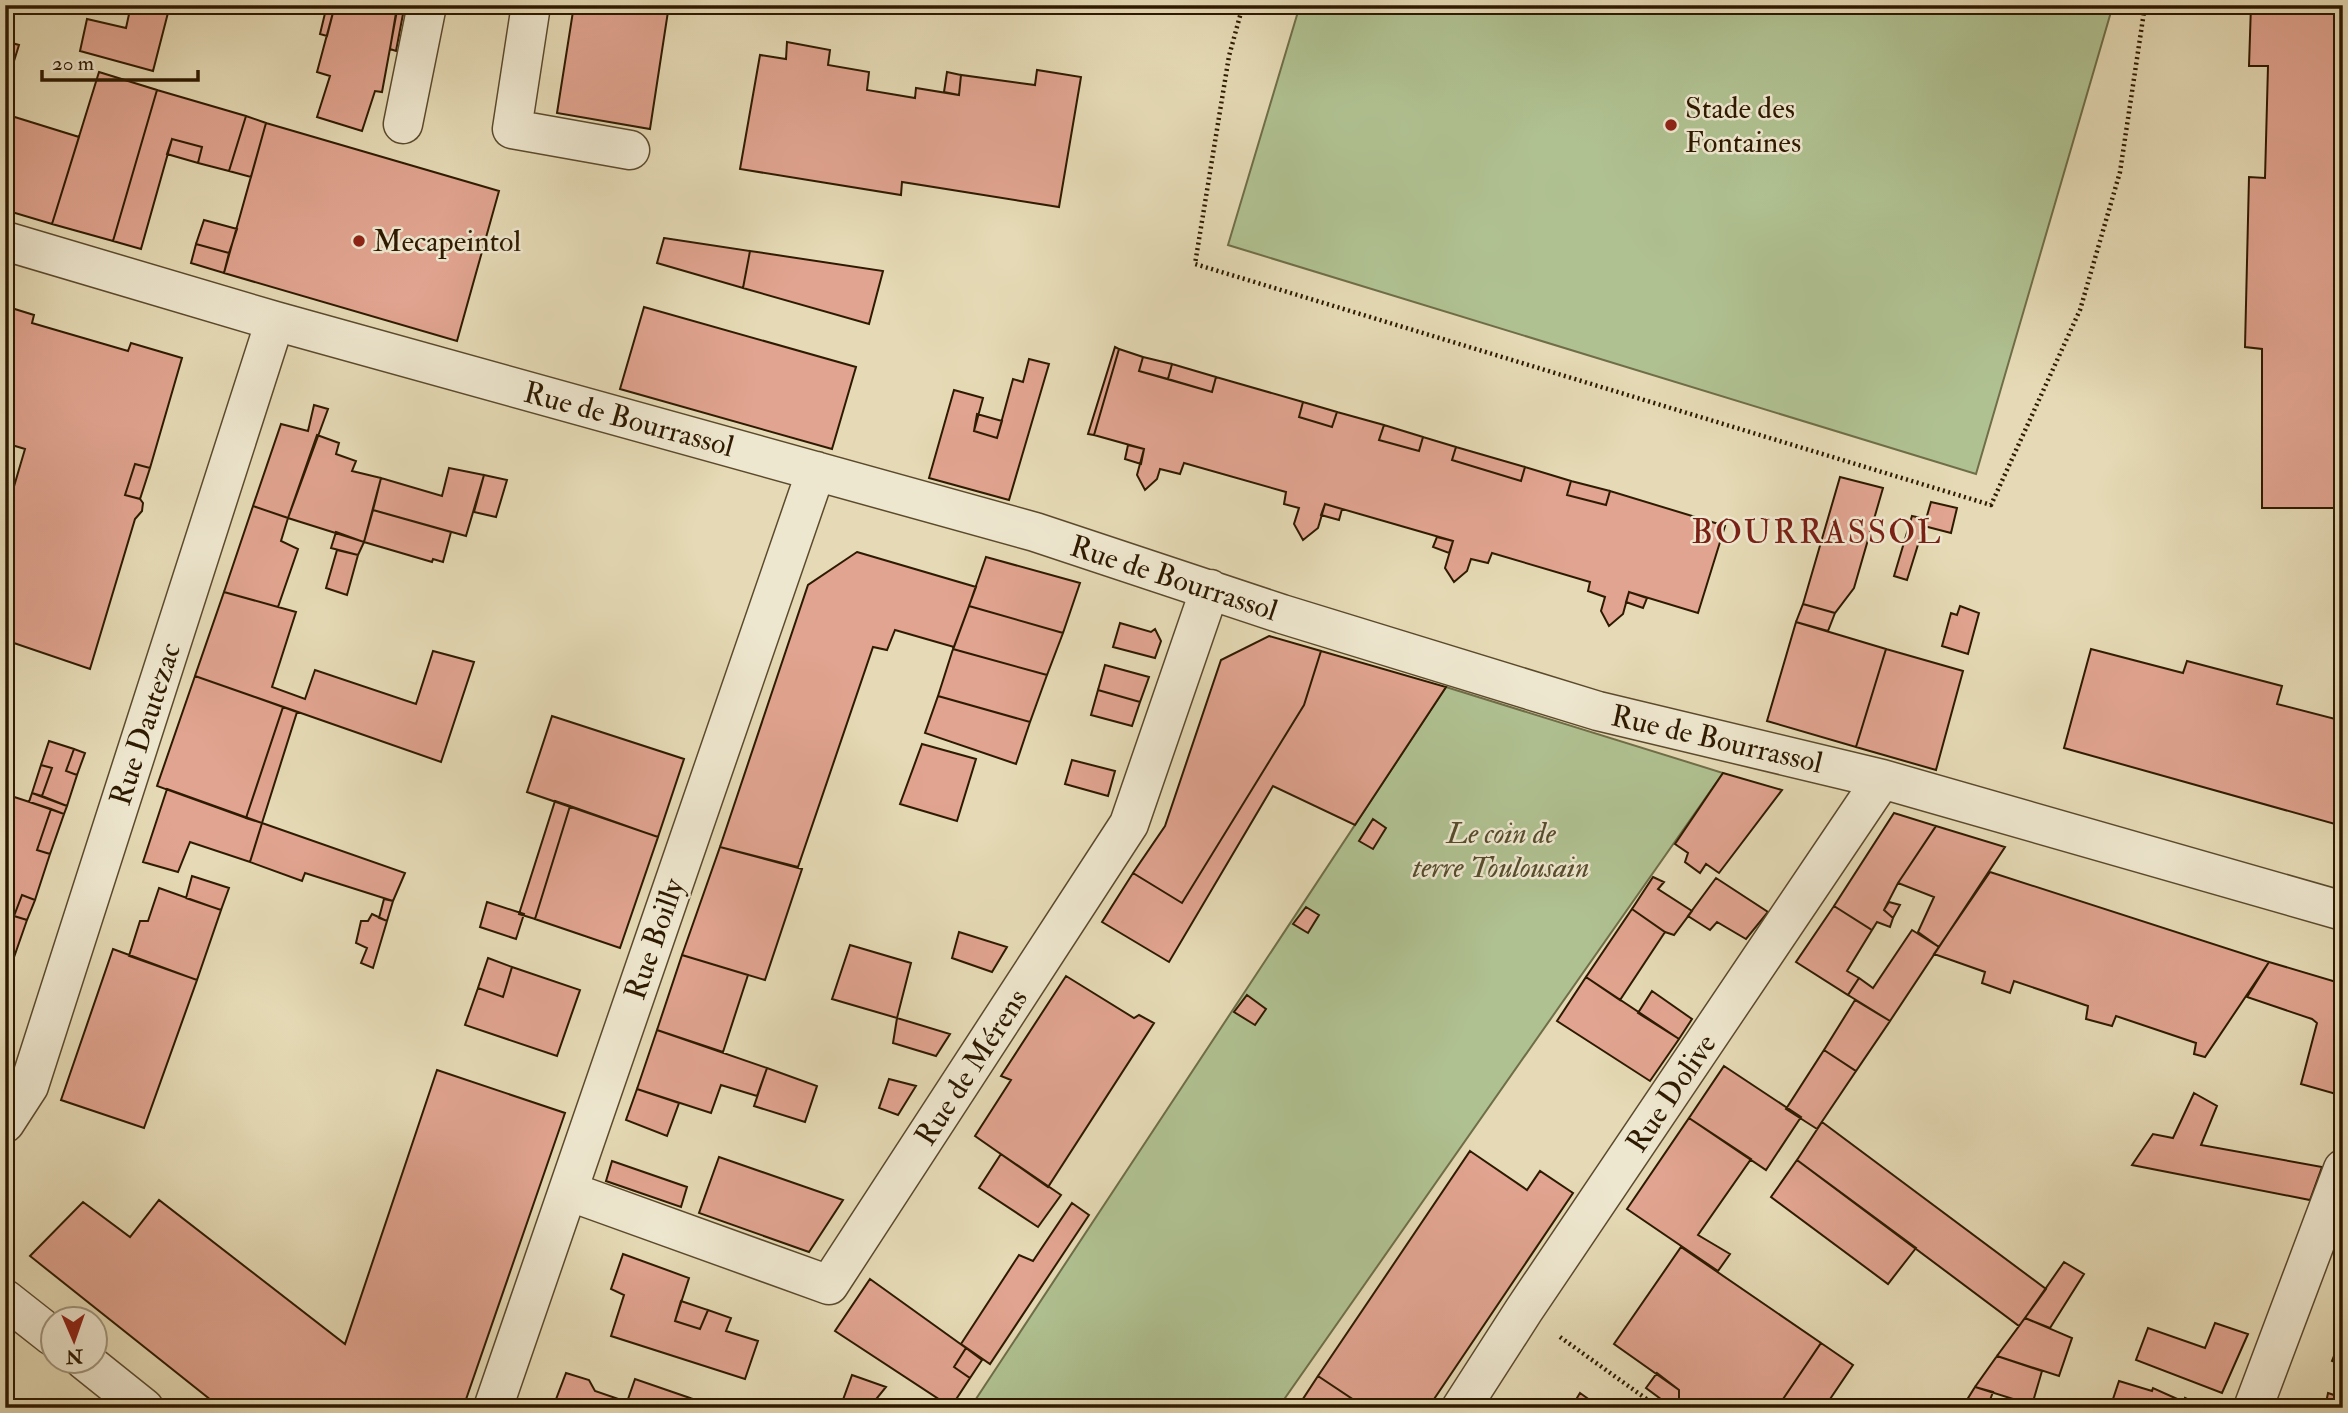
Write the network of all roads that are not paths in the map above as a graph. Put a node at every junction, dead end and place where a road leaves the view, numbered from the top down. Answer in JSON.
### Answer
{"nodes":[{"id":1,"x":427,"y":5,"type":"edge"},
{"id":2,"x":531,"y":5,"type":"edge"},
{"id":3,"x":404,"y":124,"type":"dead end"},
{"id":4,"x":630,"y":150,"type":"dead end"},
{"id":5,"x":5,"y":241,"type":"edge"},
{"id":6,"x":275,"y":321,"type":"junction"},
{"id":7,"x":816,"y":471,"type":"junction"},
{"id":8,"x":1210,"y":589,"type":"junction"},
{"id":9,"x":1882,"y":779,"type":"junction"},
{"id":10,"x":2343,"y":911,"type":"edge"},
{"id":11,"x":5,"y":1123,"type":"edge"},
{"id":12,"x":2343,"y":1169,"type":"edge"},
{"id":13,"x":568,"y":1191,"type":"junction"},
{"id":14,"x":5,"y":1299,"type":"edge"},
{"id":15,"x":38,"y":1325,"type":"edge"},
{"id":16,"x":102,"y":1374,"type":"edge"},
{"id":17,"x":144,"y":1408,"type":"edge"},
{"id":18,"x":493,"y":1408,"type":"edge"},
{"id":19,"x":1461,"y":1408,"type":"edge"},
{"id":20,"x":2253,"y":1408,"type":"edge"}],
"edges":[{"from":1,"to":3,"type":"street"},
{"from":2,"to":4,"type":"street"},
{"from":5,"to":6,"type":"street","name":"Rue de Bourrassol"},
{"from":6,"to":7,"type":"street","name":"Rue de Bourrassol"},
{"from":6,"to":11,"type":"street","name":"Rue Dautezac"},
{"from":7,"to":8,"type":"street","name":"Rue de Bourrassol"},
{"from":7,"to":13,"type":"street","name":"Rue Boilly"},
{"from":8,"to":9,"type":"street","name":"Rue de Bourrassol"},
{"from":8,"to":13,"type":"street","name":"Rue de Mérens"},
{"from":9,"to":10,"type":"street","name":"Rue de Bourrassol"},
{"from":9,"to":19,"type":"street","name":"Rue Dolive"},
{"from":12,"to":20,"type":"street"},
{"from":13,"to":18,"type":"street","name":"Rue Boilly"},
{"from":14,"to":15,"type":"street"},
{"from":16,"to":17,"type":"street"}]}
